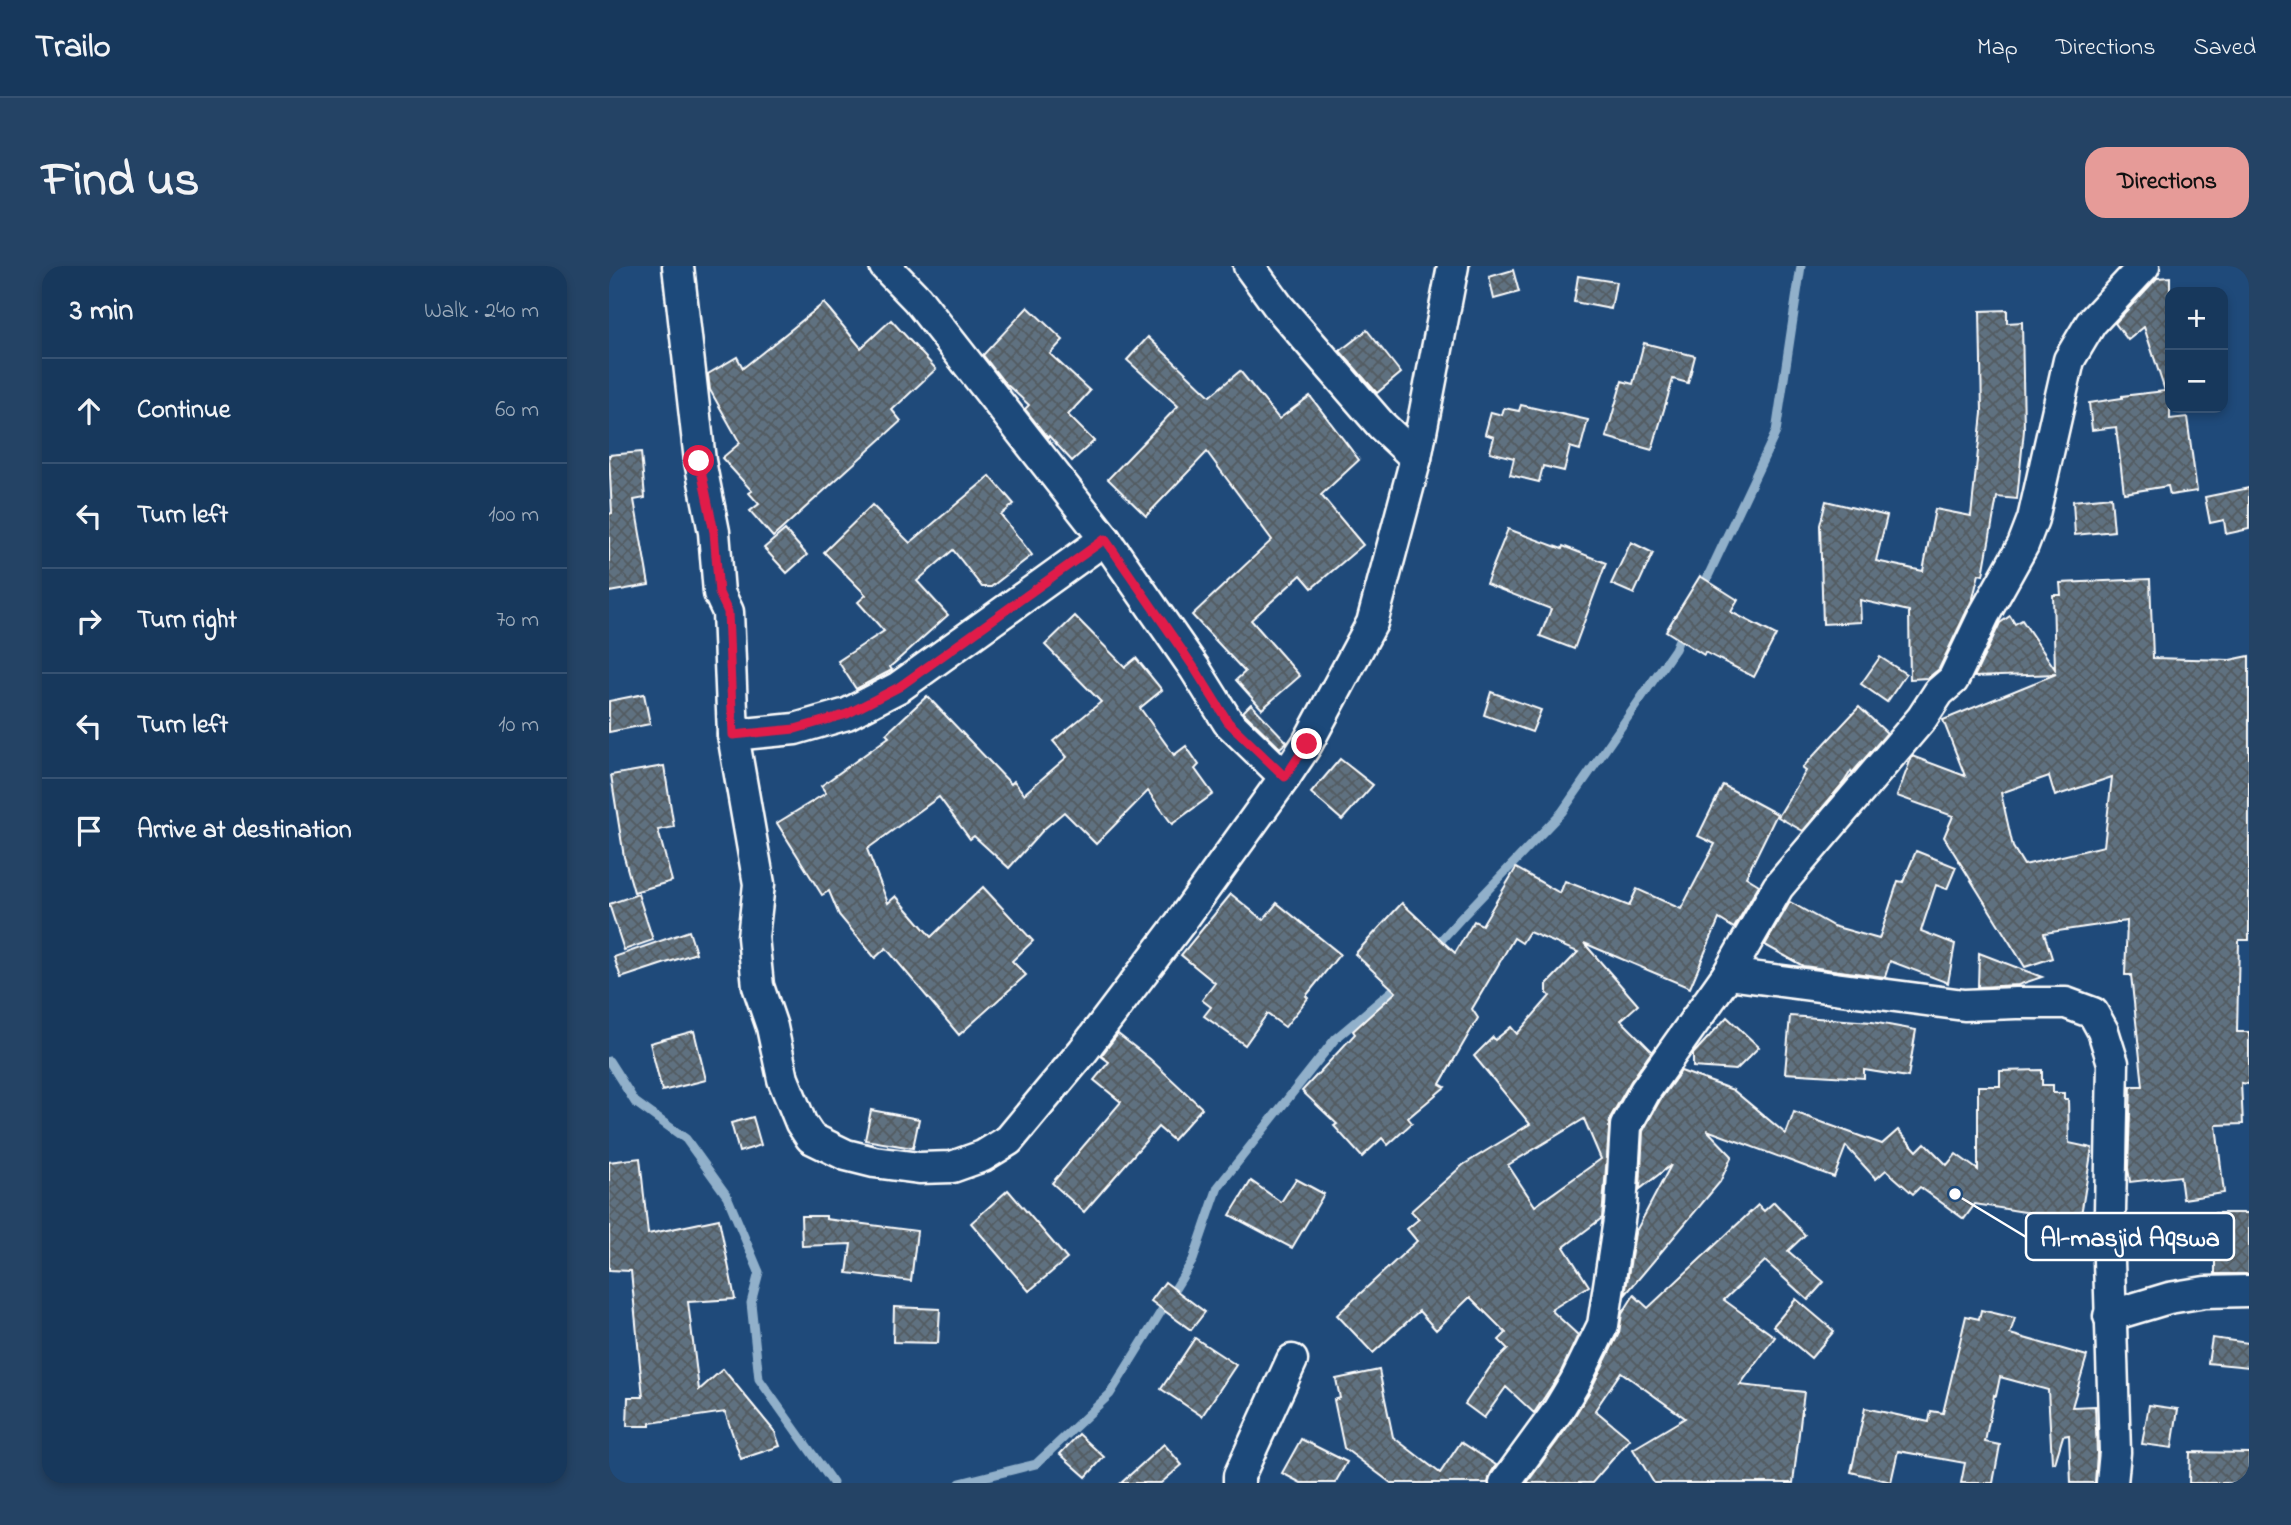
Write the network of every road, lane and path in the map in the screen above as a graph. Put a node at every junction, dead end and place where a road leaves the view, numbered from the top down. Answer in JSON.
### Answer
{"nodes":[{"id":1,"x":678,"y":266,"type":"edge"},
{"id":2,"x":885,"y":266,"type":"edge"},
{"id":3,"x":1249,"y":266,"type":"edge"},
{"id":4,"x":1453,"y":266,"type":"edge"},
{"id":5,"x":2144,"y":266,"type":"edge"},
{"id":6,"x":1416,"y":458,"type":"junction"},
{"id":7,"x":1105,"y":539,"type":"junction"},
{"id":8,"x":733,"y":735,"type":"junction"},
{"id":9,"x":1285,"y":777,"type":"junction"},
{"id":10,"x":1728,"y":974,"type":"junction"},
{"id":11,"x":2249,"y":1291,"type":"edge"},
{"id":12,"x":2109,"y":1317,"type":"junction"},
{"id":13,"x":1292,"y":1360,"type":"dead end"},
{"id":14,"x":1239,"y":1483,"type":"edge"},
{"id":15,"x":1505,"y":1483,"type":"edge"},
{"id":16,"x":2112,"y":1483,"type":"edge"}],
"edges":[{"from":1,"to":8,"type":"street"},
{"from":2,"to":7,"type":"street"},
{"from":3,"to":6,"type":"street"},
{"from":4,"to":6,"type":"street"},
{"from":5,"to":10,"type":"street"},
{"from":6,"to":9,"type":"street"},
{"from":7,"to":8,"type":"street"},
{"from":7,"to":9,"type":"street"},
{"from":8,"to":9,"type":"street"},
{"from":10,"to":12,"type":"street"},
{"from":10,"to":15,"type":"street"},
{"from":11,"to":12,"type":"street"},
{"from":12,"to":16,"type":"street"},
{"from":13,"to":14,"type":"street"}]}
